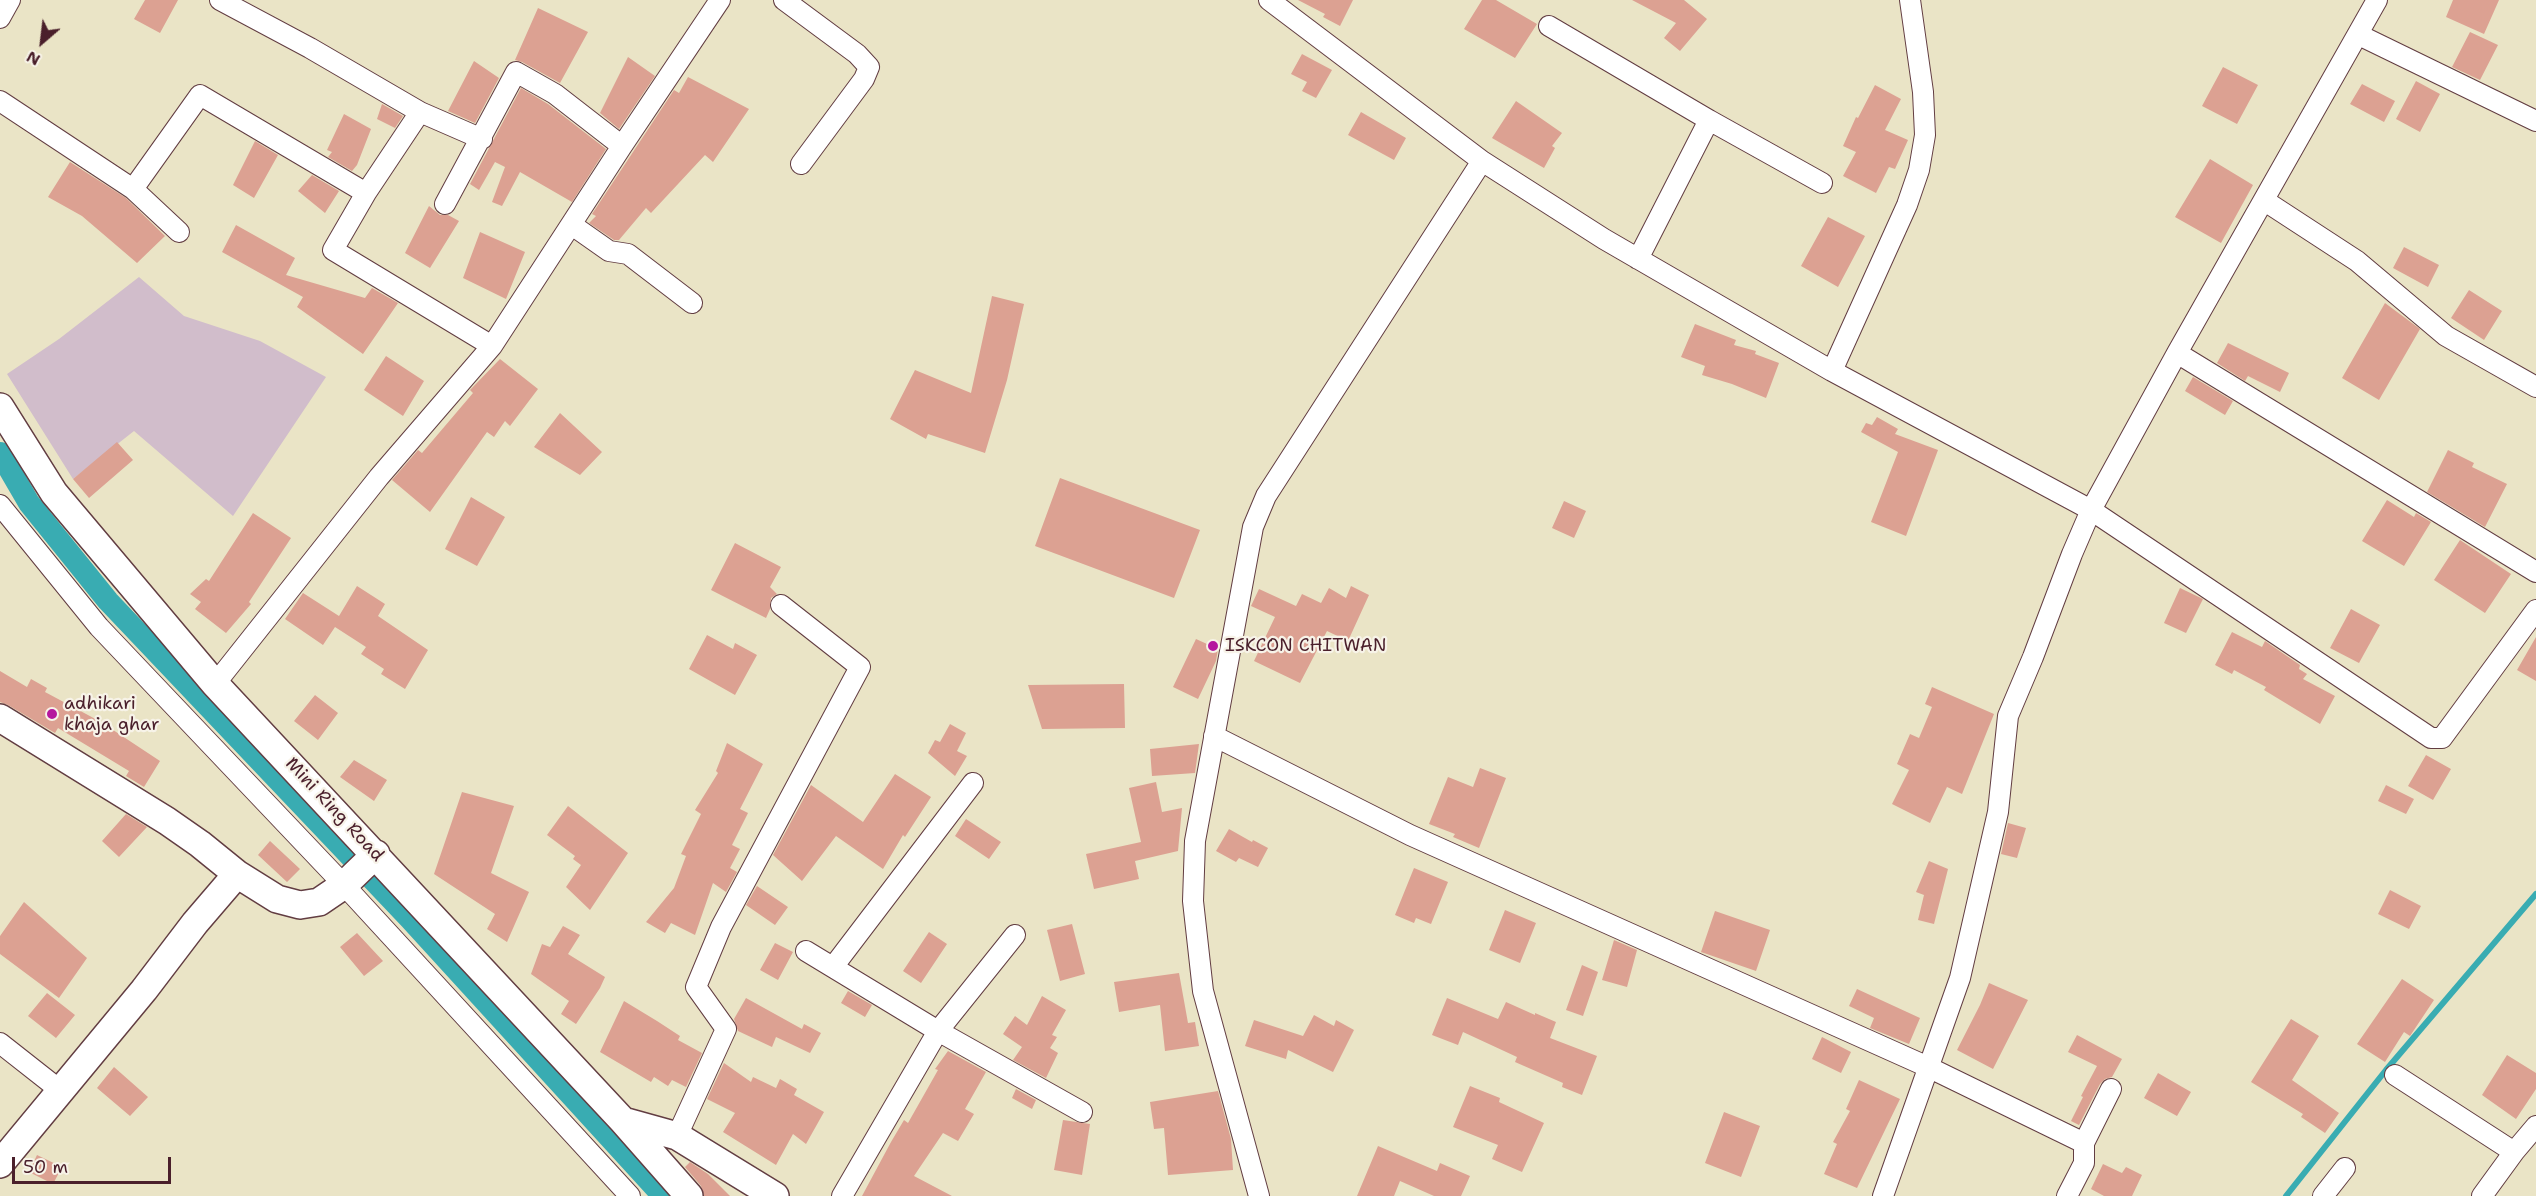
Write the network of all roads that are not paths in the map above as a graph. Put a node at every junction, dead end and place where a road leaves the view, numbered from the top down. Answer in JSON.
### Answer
{"nodes":[{"id":1,"x":10,"y":0,"type":"edge"},
{"id":2,"x":220,"y":0,"type":"edge"},
{"id":3,"x":720,"y":0,"type":"edge"},
{"id":4,"x":784,"y":0,"type":"edge"},
{"id":5,"x":1269,"y":0,"type":"edge"},
{"id":6,"x":1910,"y":0,"type":"edge"},
{"id":7,"x":2377,"y":0,"type":"edge"},
{"id":8,"x":0,"y":18,"type":"edge"},
{"id":9,"x":1549,"y":27,"type":"dead end"},
{"id":10,"x":2359,"y":35,"type":"junction"},
{"id":11,"x":0,"y":101,"type":"edge"},
{"id":12,"x":420,"y":112,"type":"junction"},
{"id":13,"x":1709,"y":120,"type":"junction"},
{"id":14,"x":2536,"y":121,"type":"edge"},
{"id":15,"x":482,"y":139,"type":"junction"},
{"id":16,"x":622,"y":146,"type":"junction"},
{"id":17,"x":1482,"y":161,"type":"junction"},
{"id":18,"x":801,"y":164,"type":"dead end"},
{"id":19,"x":1822,"y":183,"type":"dead end"},
{"id":20,"x":133,"y":189,"type":"junction"},
{"id":21,"x":366,"y":193,"type":"junction"},
{"id":22,"x":2265,"y":201,"type":"junction"},
{"id":23,"x":445,"y":204,"type":"dead end"},
{"id":24,"x":572,"y":225,"type":"junction"},
{"id":25,"x":178,"y":232,"type":"dead end"},
{"id":26,"x":1638,"y":259,"type":"junction"},
{"id":27,"x":692,"y":303,"type":"dead end"},
{"id":28,"x":492,"y":346,"type":"junction"},
{"id":29,"x":2177,"y":353,"type":"junction"},
{"id":30,"x":1832,"y":371,"type":"junction"},
{"id":31,"x":2536,"y":387,"type":"edge"},
{"id":32,"x":0,"y":407,"type":"edge"},
{"id":33,"x":0,"y":505,"type":"edge"},
{"id":34,"x":2091,"y":510,"type":"junction"},
{"id":35,"x":2536,"y":572,"type":"edge"},
{"id":36,"x":781,"y":605,"type":"dead end"},
{"id":37,"x":2536,"y":610,"type":"edge"},
{"id":38,"x":215,"y":684,"type":"junction"},
{"id":39,"x":0,"y":718,"type":"edge"},
{"id":40,"x":1214,"y":736,"type":"junction"},
{"id":41,"x":973,"y":783,"type":"dead end"},
{"id":42,"x":376,"y":854,"type":"junction"},
{"id":43,"x":237,"y":874,"type":"junction"},
{"id":44,"x":350,"y":880,"type":"junction"},
{"id":45,"x":1015,"y":935,"type":"dead end"},
{"id":46,"x":806,"y":951,"type":"dead end"},
{"id":47,"x":833,"y":967,"type":"junction"},
{"id":48,"x":938,"y":1031,"type":"junction"},
{"id":49,"x":0,"y":1043,"type":"edge"},
{"id":50,"x":1928,"y":1067,"type":"junction"},
{"id":51,"x":2395,"y":1075,"type":"dead end"},
{"id":52,"x":2111,"y":1089,"type":"dead end"},
{"id":53,"x":61,"y":1091,"type":"junction"},
{"id":54,"x":1082,"y":1112,"type":"dead end"},
{"id":55,"x":623,"y":1121,"type":"junction"},
{"id":56,"x":2536,"y":1126,"type":"edge"},
{"id":57,"x":677,"y":1136,"type":"junction"},
{"id":58,"x":2084,"y":1143,"type":"junction"},
{"id":59,"x":2514,"y":1152,"type":"junction"},
{"id":60,"x":0,"y":1164,"type":"edge"},
{"id":61,"x":2345,"y":1168,"type":"dead end"},
{"id":62,"x":630,"y":1196,"type":"edge"},
{"id":63,"x":689,"y":1196,"type":"edge"},
{"id":64,"x":775,"y":1196,"type":"edge"},
{"id":65,"x":842,"y":1196,"type":"edge"},
{"id":66,"x":1259,"y":1196,"type":"edge"},
{"id":67,"x":1883,"y":1196,"type":"edge"},
{"id":68,"x":2067,"y":1196,"type":"edge"},
{"id":69,"x":2323,"y":1196,"type":"edge"},
{"id":70,"x":2482,"y":1196,"type":"edge"}],
"edges":[{"from":1,"to":8,"type":"street"},
{"from":2,"to":12,"type":"street"},
{"from":3,"to":16,"type":"street"},
{"from":4,"to":18,"type":"street"},
{"from":5,"to":17,"type":"street"},
{"from":6,"to":30,"type":"street"},
{"from":7,"to":10,"type":"street"},
{"from":9,"to":13,"type":"street"},
{"from":10,"to":14,"type":"street"},
{"from":10,"to":22,"type":"street"},
{"from":11,"to":20,"type":"street"},
{"from":12,"to":15,"type":"street"},
{"from":12,"to":21,"type":"street"},
{"from":13,"to":19,"type":"street"},
{"from":13,"to":26,"type":"street"},
{"from":15,"to":16,"type":"street"},
{"from":15,"to":23,"type":"street"},
{"from":16,"to":24,"type":"street"},
{"from":17,"to":26,"type":"street"},
{"from":17,"to":40,"type":"street"},
{"from":20,"to":21,"type":"street"},
{"from":20,"to":25,"type":"street"},
{"from":21,"to":28,"type":"street"},
{"from":22,"to":29,"type":"street"},
{"from":22,"to":31,"type":"street"},
{"from":24,"to":27,"type":"street"},
{"from":24,"to":28,"type":"street"},
{"from":26,"to":30,"type":"street"},
{"from":28,"to":38,"type":"street"},
{"from":29,"to":34,"type":"street"},
{"from":29,"to":35,"type":"street"},
{"from":30,"to":34,"type":"street"},
{"from":32,"to":38,"type":"main road","name":"Mini Ring Road"},
{"from":33,"to":44,"type":"street"},
{"from":34,"to":37,"type":"street"},
{"from":34,"to":50,"type":"street"},
{"from":36,"to":57,"type":"street"},
{"from":38,"to":42,"type":"main road","name":"Mini Ring Road"},
{"from":39,"to":43,"type":"main road"},
{"from":40,"to":50,"type":"street"},
{"from":40,"to":66,"type":"street"},
{"from":41,"to":47,"type":"street"},
{"from":42,"to":44,"type":"main road"},
{"from":42,"to":55,"type":"main road","name":"Mini Ring Road"},
{"from":43,"to":44,"type":"main road"},
{"from":43,"to":53,"type":"main road"},
{"from":44,"to":62,"type":"street"},
{"from":45,"to":48,"type":"street"},
{"from":46,"to":47,"type":"street"},
{"from":47,"to":48,"type":"street"},
{"from":48,"to":54,"type":"street"},
{"from":48,"to":65,"type":"street"},
{"from":49,"to":53,"type":"street"},
{"from":50,"to":58,"type":"street"},
{"from":50,"to":67,"type":"street"},
{"from":51,"to":59,"type":"street"},
{"from":52,"to":58,"type":"street"},
{"from":53,"to":60,"type":"main road"},
{"from":55,"to":57,"type":"main road"},
{"from":55,"to":63,"type":"main road","name":"Mini Ring Road"},
{"from":56,"to":59,"type":"street"},
{"from":57,"to":64,"type":"main road"},
{"from":58,"to":68,"type":"street"},
{"from":59,"to":70,"type":"street"},
{"from":61,"to":69,"type":"street"}]}
